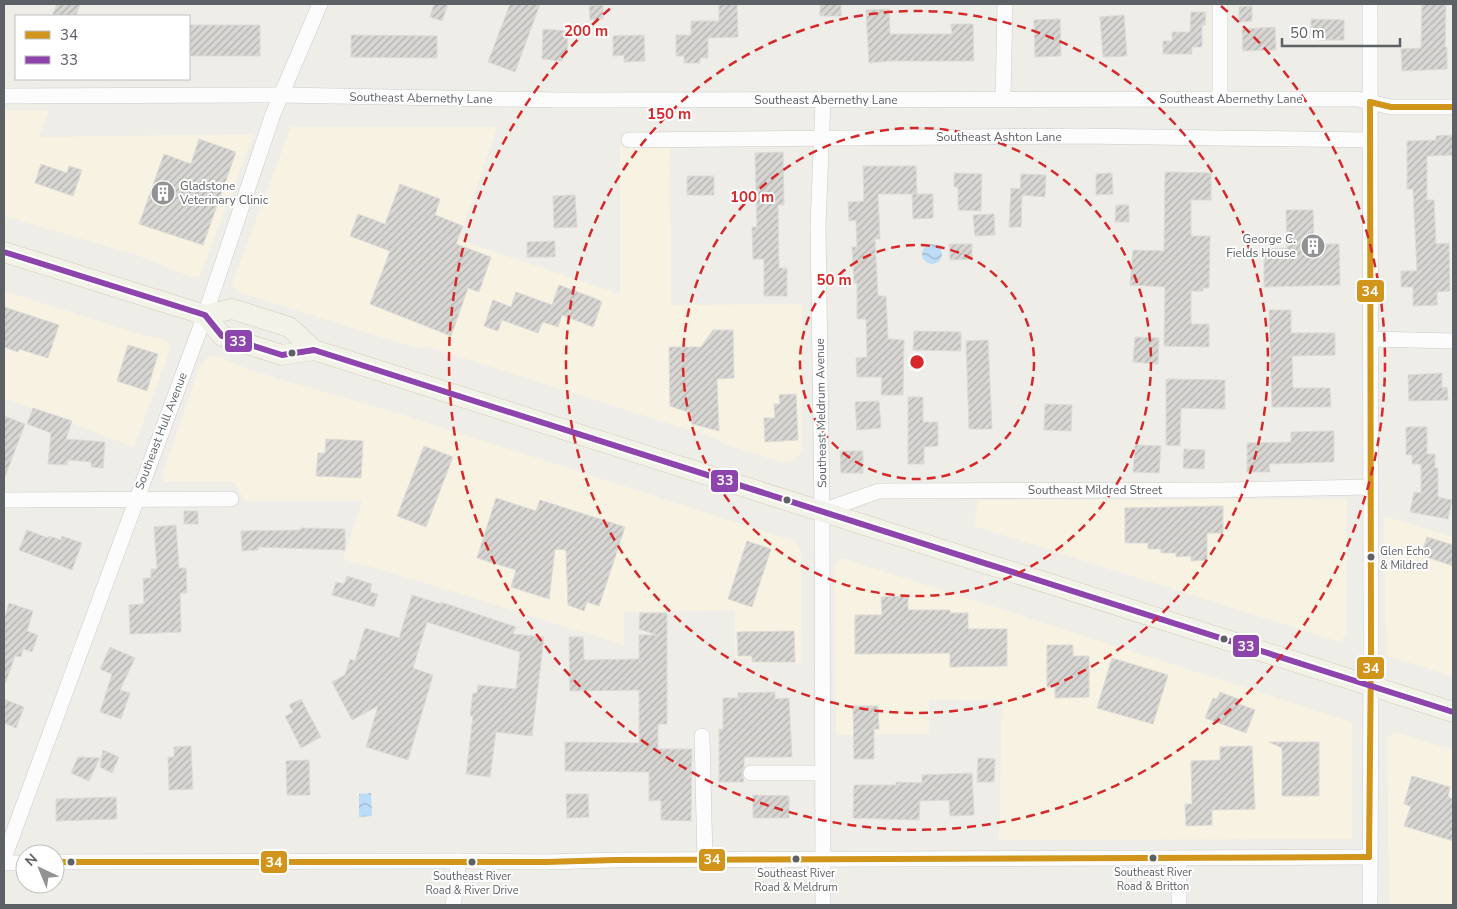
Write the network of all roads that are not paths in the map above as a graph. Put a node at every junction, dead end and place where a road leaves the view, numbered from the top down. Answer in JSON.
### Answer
{"nodes":[{"id":1,"x":320,"y":4,"type":"edge"},
{"id":2,"x":1005,"y":4,"type":"edge"},
{"id":3,"x":1220,"y":4,"type":"edge"},
{"id":4,"x":1370,"y":4,"type":"edge"},
{"id":5,"x":281,"y":95,"type":"junction"},
{"id":6,"x":4,"y":96,"type":"edge"},
{"id":7,"x":1003,"y":99,"type":"junction"},
{"id":8,"x":1220,"y":99,"type":"junction"},
{"id":9,"x":823,"y":100,"type":"junction"},
{"id":10,"x":1370,"y":102,"type":"junction"},
{"id":11,"x":1453,"y":107,"type":"edge"},
{"id":12,"x":821,"y":138,"type":"junction"},
{"id":13,"x":629,"y":140,"type":"dead end"},
{"id":14,"x":1370,"y":140,"type":"junction"},
{"id":15,"x":4,"y":252,"type":"edge"},
{"id":16,"x":205,"y":315,"type":"junction"},
{"id":17,"x":1371,"y":339,"type":"junction"},
{"id":18,"x":1453,"y":341,"type":"edge"},
{"id":19,"x":314,"y":350,"type":"junction"},
{"id":20,"x":1371,"y":487,"type":"junction"},
{"id":21,"x":136,"y":499,"type":"junction"},
{"id":22,"x":231,"y":499,"type":"dead end"},
{"id":23,"x":4,"y":500,"type":"edge"},
{"id":24,"x":822,"y":511,"type":"junction"},
{"id":25,"x":1371,"y":685,"type":"junction"},
{"id":26,"x":1453,"y":712,"type":"edge"},
{"id":27,"x":702,"y":736,"type":"dead end"},
{"id":28,"x":823,"y":772,"type":"junction"},
{"id":29,"x":751,"y":773,"type":"dead end"},
{"id":30,"x":1369,"y":857,"type":"junction"},
{"id":31,"x":4,"y":858,"type":"edge"},
{"id":32,"x":1179,"y":858,"type":"junction"},
{"id":33,"x":705,"y":860,"type":"junction"},
{"id":34,"x":823,"y":860,"type":"junction"},
{"id":35,"x":458,"y":861,"type":"junction"},
{"id":36,"x":65,"y":862,"type":"edge"},
{"id":37,"x":453,"y":905,"type":"edge"},
{"id":38,"x":823,"y":905,"type":"edge"},
{"id":39,"x":1179,"y":905,"type":"edge"},
{"id":40,"x":1370,"y":905,"type":"edge"}],
"edges":[{"from":1,"to":5,"type":"street","name":"Southeast Hull Avenue"},
{"from":2,"to":7,"type":"street"},
{"from":3,"to":8,"type":"street"},
{"from":4,"to":10,"type":"street"},
{"from":5,"to":6,"type":"street","name":"Southeast Abernethy Lane"},
{"from":5,"to":9,"type":"street","name":"Southeast Abernethy Lane"},
{"from":5,"to":16,"type":"street","name":"Southeast Hull Avenue"},
{"from":7,"to":8,"type":"street","name":"Southeast Abernethy Lane"},
{"from":7,"to":9,"type":"street","name":"Southeast Abernethy Lane"},
{"from":8,"to":10,"type":"street","name":"Southeast Abernethy Lane"},
{"from":9,"to":12,"type":"street","name":"Southeast Meldrum Avenue"},
{"from":10,"to":11,"type":"street","name":"Southeast Abernethy Lane"},
{"from":10,"to":14,"type":"street"},
{"from":12,"to":13,"type":"street","name":"Southeast Ashton Lane"},
{"from":12,"to":14,"type":"street","name":"Southeast Ashton Lane"},
{"from":12,"to":24,"type":"street","name":"Southeast Meldrum Avenue"},
{"from":14,"to":17,"type":"street"},
{"from":15,"to":16,"type":"main road"},
{"from":16,"to":19,"type":"main road"},
{"from":16,"to":19,"type":"main road"},
{"from":16,"to":21,"type":"street","name":"Southeast Hull Avenue"},
{"from":17,"to":18,"type":"street"},
{"from":17,"to":20,"type":"street"},
{"from":19,"to":24,"type":"main road"},
{"from":20,"to":24,"type":"street","name":"Southeast Mildred Street"},
{"from":20,"to":25,"type":"street"},
{"from":21,"to":22,"type":"street"},
{"from":21,"to":23,"type":"street"},
{"from":21,"to":31,"type":"street","name":"Southeast Hull Avenue"},
{"from":24,"to":25,"type":"main road"},
{"from":24,"to":28,"type":"street","name":"Southeast Meldrum Avenue"},
{"from":25,"to":26,"type":"main road"},
{"from":25,"to":30,"type":"street"},
{"from":27,"to":33,"type":"street"},
{"from":28,"to":29,"type":"street"},
{"from":28,"to":34,"type":"street","name":"Southeast Meldrum Avenue"},
{"from":30,"to":32,"type":"street"},
{"from":30,"to":40,"type":"street"},
{"from":32,"to":34,"type":"street"},
{"from":32,"to":39,"type":"street"},
{"from":33,"to":34,"type":"street"},
{"from":33,"to":35,"type":"street"},
{"from":34,"to":38,"type":"street","name":"Southeast Meldrum Avenue"},
{"from":35,"to":36,"type":"street"},
{"from":35,"to":37,"type":"street"}]}
